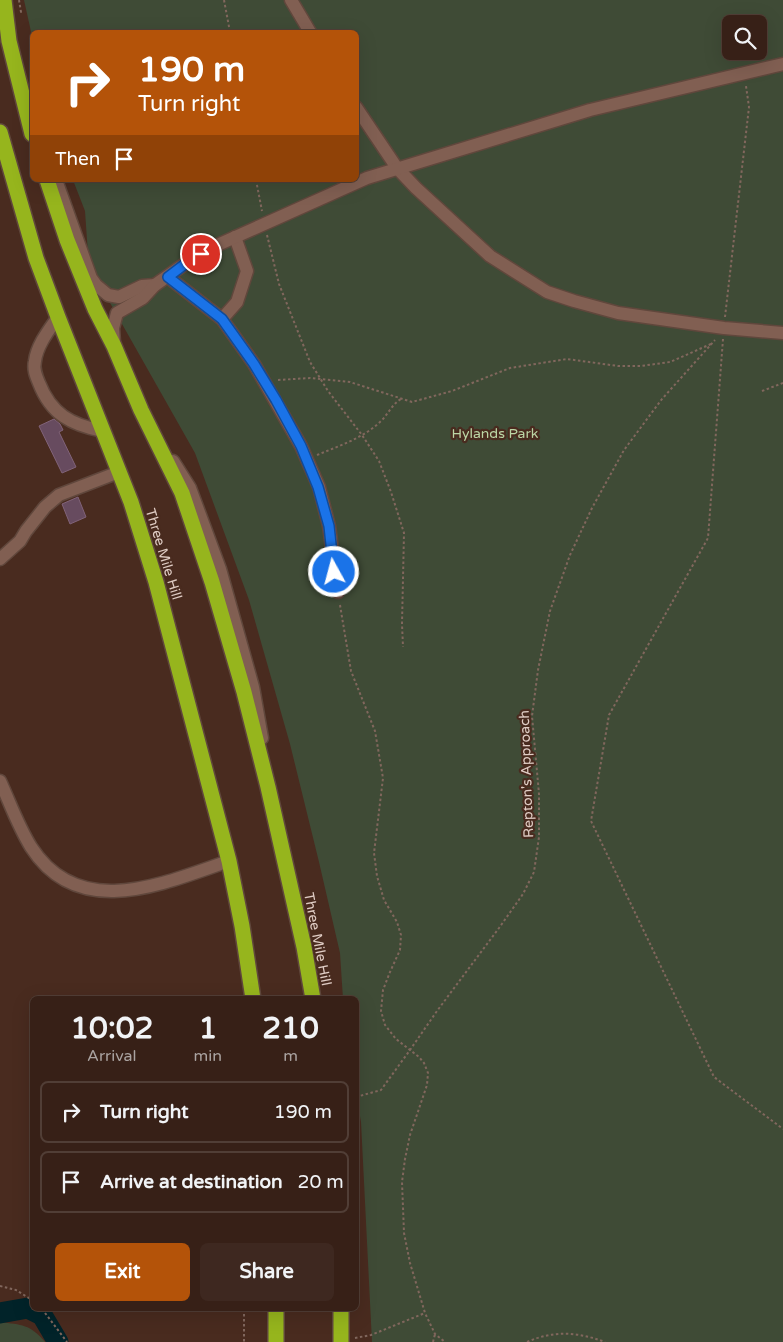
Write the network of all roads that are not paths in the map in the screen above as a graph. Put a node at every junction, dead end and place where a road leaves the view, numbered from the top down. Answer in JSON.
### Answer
{"nodes":[{"id":1,"x":4,"y":0,"type":"edge"},
{"id":2,"x":291,"y":0,"type":"edge"},
{"id":3,"x":309,"y":30,"type":"edge"},
{"id":4,"x":783,"y":64,"type":"edge"},
{"id":5,"x":359,"y":111,"type":"edge"},
{"id":6,"x":29,"y":120,"type":"edge"},
{"id":7,"x":0,"y":132,"type":"edge"},
{"id":8,"x":397,"y":168,"type":"junction"},
{"id":9,"x":48,"y":182,"type":"edge"},
{"id":10,"x":57,"y":182,"type":"edge"},
{"id":11,"x":235,"y":237,"type":"junction"},
{"id":12,"x":168,"y":277,"type":"junction"},
{"id":13,"x":155,"y":285,"type":"junction"},
{"id":14,"x":58,"y":317,"type":"junction"},
{"id":15,"x":222,"y":319,"type":"junction"},
{"id":16,"x":783,"y":333,"type":"edge"},
{"id":17,"x":114,"y":346,"type":"junction"},
{"id":18,"x":103,"y":431,"type":"junction"},
{"id":19,"x":119,"y":472,"type":"junction"},
{"id":20,"x":0,"y":559,"type":"edge"},
{"id":21,"x":338,"y":592,"type":"road end"},
{"id":22,"x":0,"y":781,"type":"edge"},
{"id":23,"x":229,"y":861,"type":"junction"},
{"id":24,"x":253,"y":996,"type":"edge"},
{"id":25,"x":312,"y":996,"type":"edge"},
{"id":26,"x":276,"y":1311,"type":"edge"},
{"id":27,"x":341,"y":1311,"type":"edge"},
{"id":28,"x":348,"y":1340,"type":"edge"},
{"id":29,"x":276,"y":1342,"type":"edge"}],
"edges":[{"from":1,"to":6,"type":"highway"},
{"from":2,"to":3,"type":"lane"},
{"from":4,"to":8,"type":"lane"},
{"from":5,"to":8,"type":"lane"},
{"from":7,"to":14,"type":"highway","name":"Three Mile Hill"},
{"from":8,"to":11,"type":"lane"},
{"from":8,"to":16,"type":"lane"},
{"from":9,"to":17,"type":"highway","name":"Three Mile Hill"},
{"from":10,"to":13,"type":"lane"},
{"from":11,"to":12,"type":"lane"},
{"from":11,"to":15,"type":"lane"},
{"from":12,"to":13,"type":"lane"},
{"from":12,"to":15,"type":"lane"},
{"from":13,"to":17,"type":"lane"},
{"from":14,"to":18,"type":"highway","name":"Three Mile Hill"},
{"from":14,"to":18,"type":"lane"},
{"from":15,"to":21,"type":"lane"},
{"from":17,"to":25,"type":"highway","name":"Three Mile Hill"},
{"from":18,"to":19,"type":"highway","name":"Three Mile Hill"},
{"from":19,"to":20,"type":"lane"},
{"from":19,"to":23,"type":"highway","name":"Three Mile Hill"},
{"from":22,"to":23,"type":"lane"},
{"from":23,"to":24,"type":"highway","name":"Three Mile Hill"},
{"from":26,"to":29,"type":"highway"},
{"from":27,"to":28,"type":"highway"}]}
